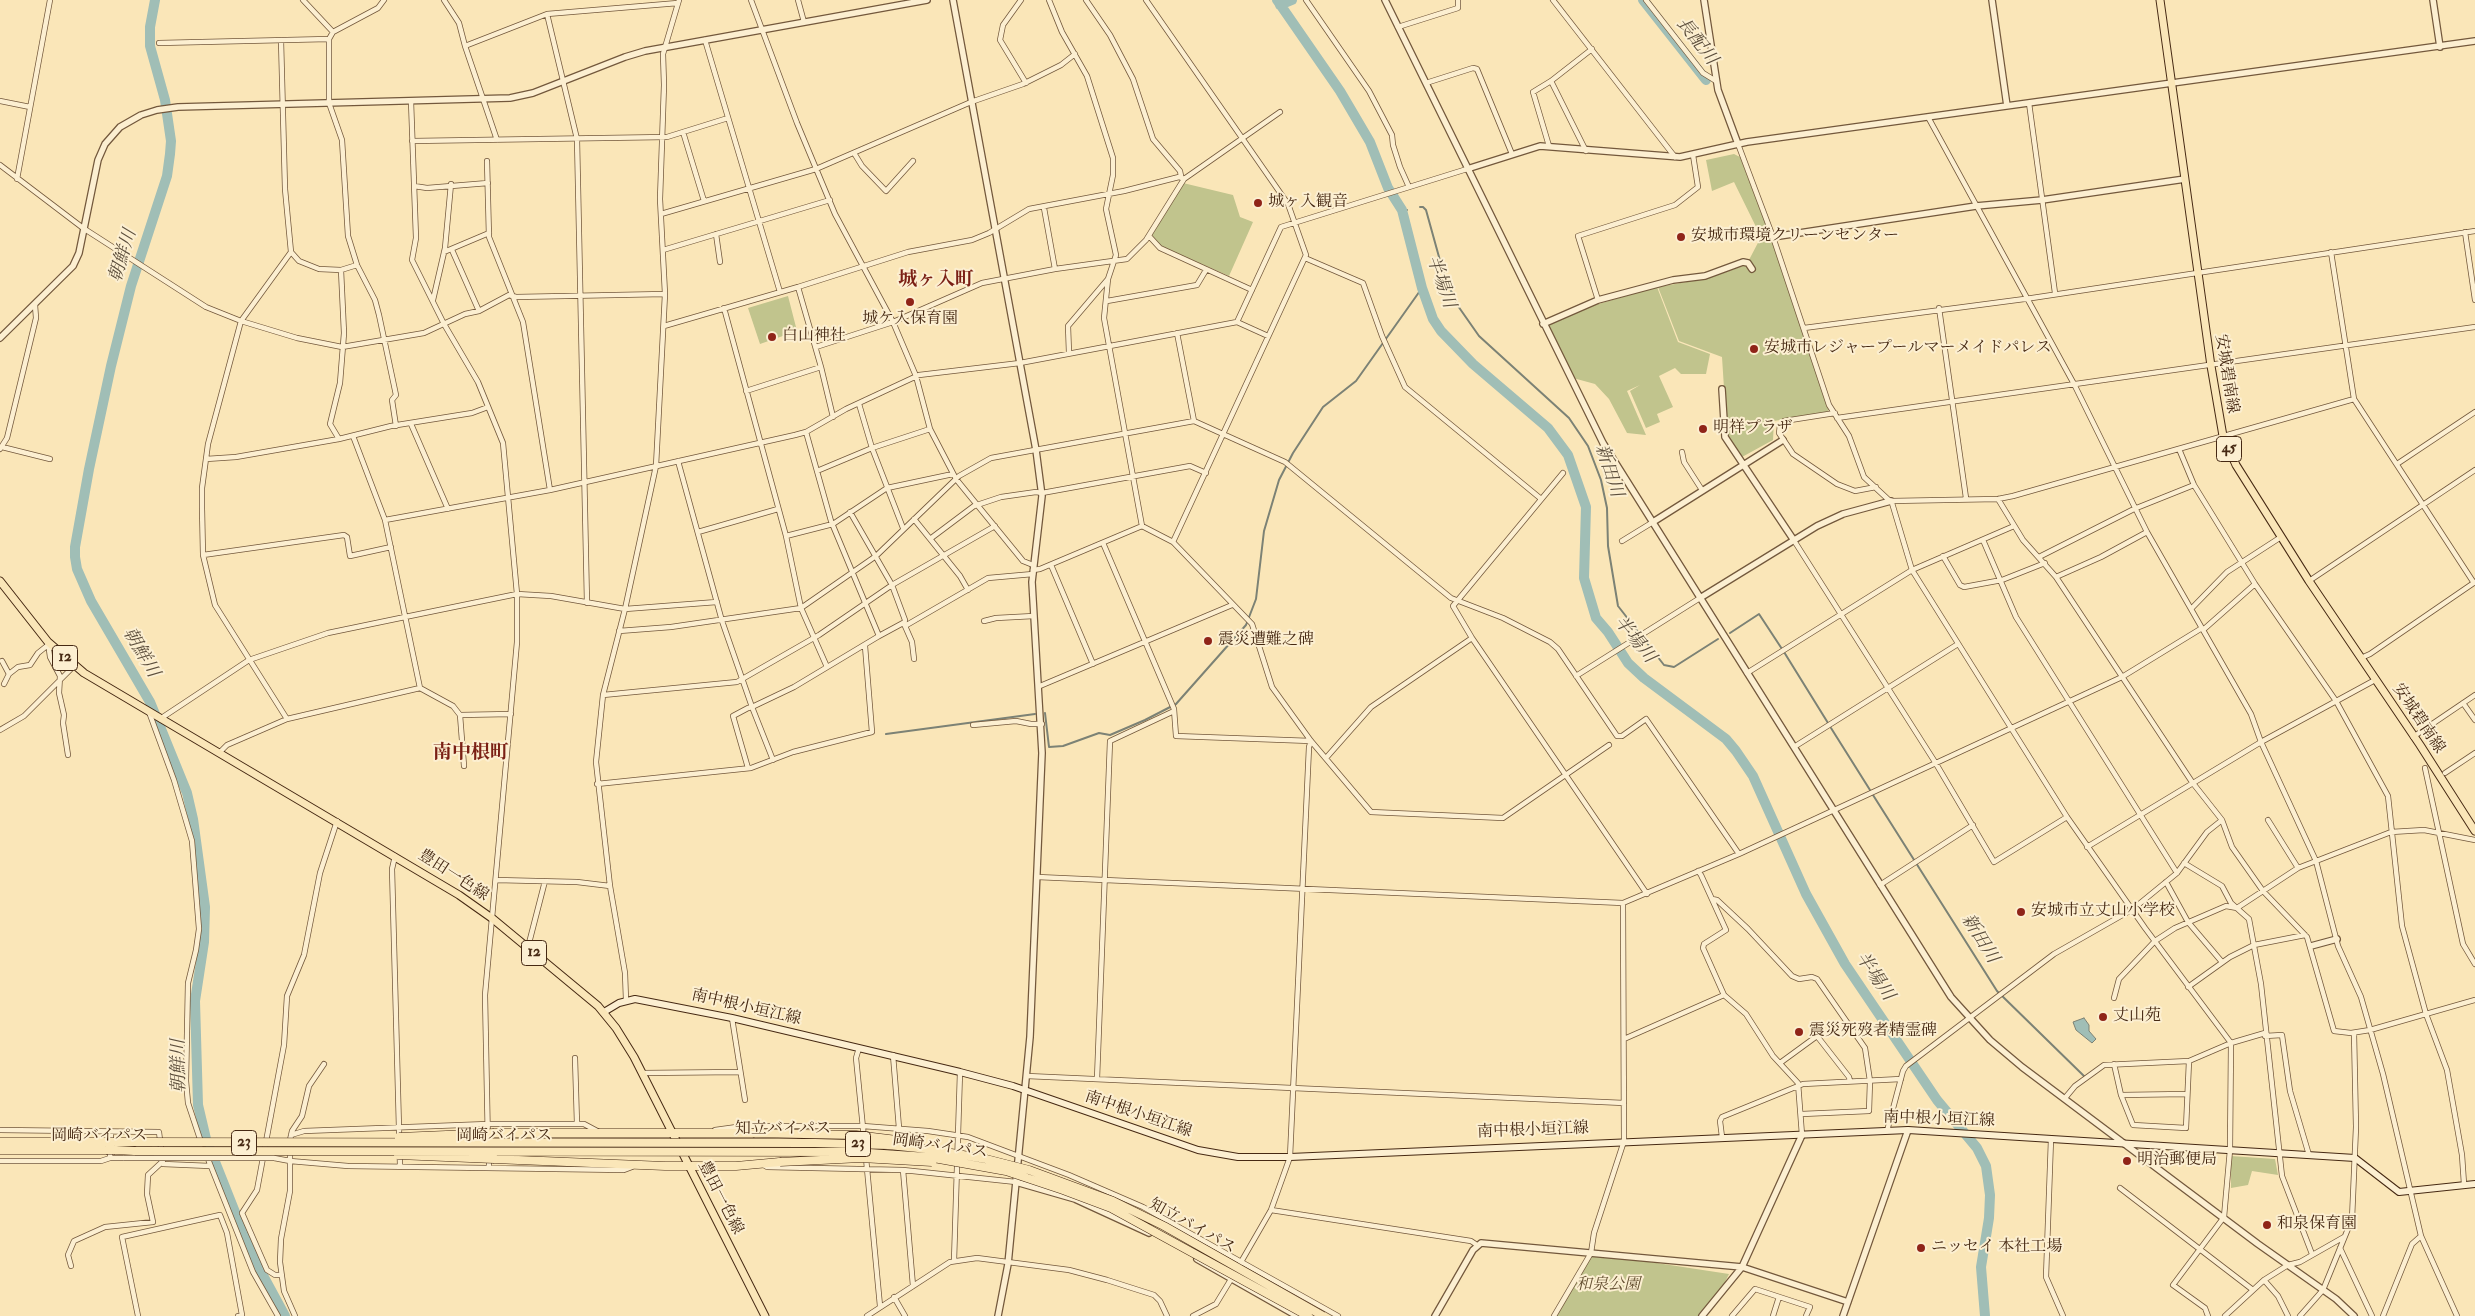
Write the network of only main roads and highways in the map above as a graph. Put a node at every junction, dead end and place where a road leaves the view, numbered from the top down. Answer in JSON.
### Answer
{"nodes":[{"id":1,"x":2160,"y":0,"type":"edge"},
{"id":2,"x":0,"y":581,"type":"edge"},
{"id":3,"x":2475,"y":831,"type":"edge"},
{"id":4,"x":604,"y":1012,"type":"junction"},
{"id":5,"x":671,"y":1131,"type":"junction"},
{"id":6,"x":0,"y":1142,"type":"edge"},
{"id":7,"x":354,"y":1142,"type":"junction"},
{"id":8,"x":105,"y":1146,"type":"junction"},
{"id":9,"x":134,"y":1146,"type":"junction"},
{"id":10,"x":0,"y":1150,"type":"edge"},
{"id":11,"x":318,"y":1150,"type":"junction"},
{"id":12,"x":688,"y":1166,"type":"junction"},
{"id":13,"x":1029,"y":1170,"type":"junction"},
{"id":14,"x":1006,"y":1171,"type":"junction"},
{"id":15,"x":2475,"y":1184,"type":"edge"},
{"id":16,"x":765,"y":1316,"type":"edge"},
{"id":17,"x":1308,"y":1316,"type":"edge"},
{"id":18,"x":1323,"y":1316,"type":"edge"}],
"edges":[{"from":1,"to":3,"type":"main road","name":"安城碧南線","number":"45"},
{"from":2,"to":4,"type":"main road","name":"豊田一色線","number":"12"},
{"from":4,"to":5,"type":"main road","name":"豊田一色線","number":"12"},
{"from":4,"to":15,"type":"main road","name":"南中根小垣江線"},
{"from":5,"to":7,"type":"highway","number":"23","bridge":true},
{"from":5,"to":12,"type":"main road","name":"豊田一色線","number":"12"},
{"from":5,"to":13,"type":"highway","number":"23","bridge":true},
{"from":6,"to":8,"type":"highway","name":"岡崎バイパス","number":"23"},
{"from":7,"to":9,"type":"highway","name":"岡崎バイパス","number":"23","bridge":true},
{"from":7,"to":13,"type":"highway","name":"知立バイパス","number":"23","bridge":true},
{"from":8,"to":9,"type":"highway","name":"岡崎バイパス","number":"23","bridge":true},
{"from":8,"to":10,"type":"highway","name":"岡崎バイパス","number":"23"},
{"from":9,"to":11,"type":"highway","name":"岡崎バイパス","number":"23","bridge":true},
{"from":11,"to":12,"type":"highway","number":"23","bridge":true},
{"from":11,"to":14,"type":"highway","name":"岡崎バイパス","number":"23","bridge":true},
{"from":12,"to":14,"type":"highway","number":"23","bridge":true},
{"from":12,"to":16,"type":"main road","name":"豊田一色線","number":"12"},
{"from":13,"to":18,"type":"highway","name":"知立バイパス","number":"23","bridge":true},
{"from":14,"to":17,"type":"highway","name":"知立バイパス","number":"23","bridge":true}]}
